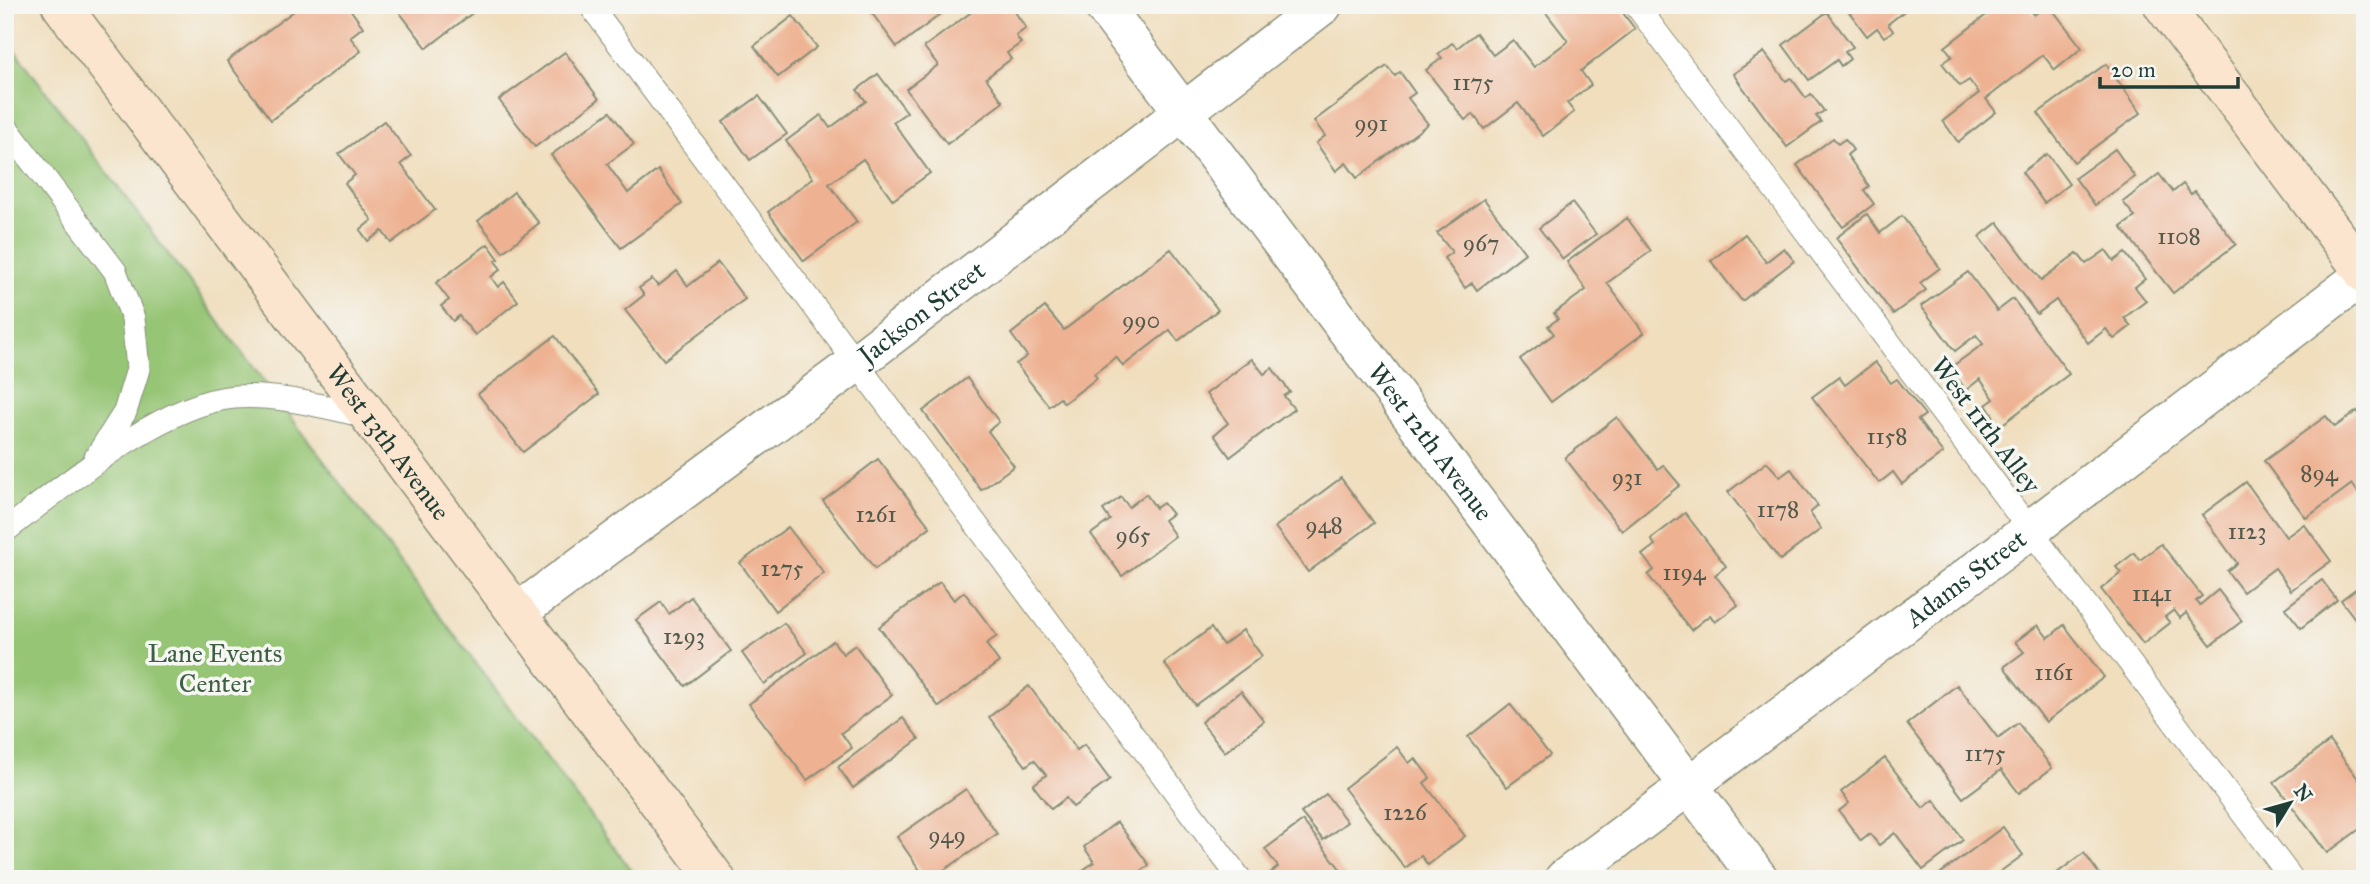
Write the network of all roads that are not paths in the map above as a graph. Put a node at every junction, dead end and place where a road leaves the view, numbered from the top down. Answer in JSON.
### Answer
{"nodes":[{"id":1,"x":61,"y":5,"type":"edge"},
{"id":2,"x":590,"y":5,"type":"edge"},
{"id":3,"x":1103,"y":5,"type":"edge"},
{"id":4,"x":1323,"y":5,"type":"edge"},
{"id":5,"x":1636,"y":5,"type":"edge"},
{"id":6,"x":2163,"y":5,"type":"edge"},
{"id":7,"x":1183,"y":111,"type":"junction"},
{"id":8,"x":5,"y":126,"type":"edge"},
{"id":9,"x":2365,"y":274,"type":"edge"},
{"id":10,"x":857,"y":362,"type":"junction"},
{"id":11,"x":367,"y":416,"type":"junction"},
{"id":12,"x":92,"y":464,"type":"junction"},
{"id":13,"x":2030,"y":530,"type":"junction"},
{"id":14,"x":5,"y":531,"type":"edge"},
{"id":15,"x":517,"y":613,"type":"junction"},
{"id":16,"x":1689,"y":785,"type":"junction"},
{"id":17,"x":716,"y":879,"type":"edge"},
{"id":18,"x":1240,"y":879,"type":"edge"},
{"id":19,"x":1564,"y":879,"type":"edge"},
{"id":20,"x":1759,"y":879,"type":"edge"},
{"id":21,"x":2292,"y":879,"type":"edge"}],
"edges":[{"from":1,"to":11,"type":"main road","name":"West 13th Avenue"},
{"from":2,"to":10,"type":"lane"},
{"from":3,"to":7,"type":"street","name":"West 12th Avenue"},
{"from":4,"to":7,"type":"street","name":"Jackson Street"},
{"from":5,"to":13,"type":"lane","name":"West 11th Alley"},
{"from":6,"to":9,"type":"main road"},
{"from":7,"to":10,"type":"street","name":"Jackson Street"},
{"from":7,"to":16,"type":"street","name":"West 12th Avenue"},
{"from":8,"to":12,"type":"lane"},
{"from":9,"to":13,"type":"street","name":"Adams Street"},
{"from":10,"to":15,"type":"street","name":"Jackson Street"},
{"from":10,"to":18,"type":"lane"},
{"from":11,"to":12,"type":"lane"},
{"from":11,"to":15,"type":"main road","name":"West 13th Avenue"},
{"from":12,"to":14,"type":"lane"},
{"from":13,"to":16,"type":"street","name":"Adams Street"},
{"from":13,"to":21,"type":"lane","name":"West 11th Alley"},
{"from":15,"to":17,"type":"main road","name":"West 13th Avenue"},
{"from":16,"to":19,"type":"street","name":"Adams Street"},
{"from":16,"to":20,"type":"street","name":"West 12th Avenue"}]}
